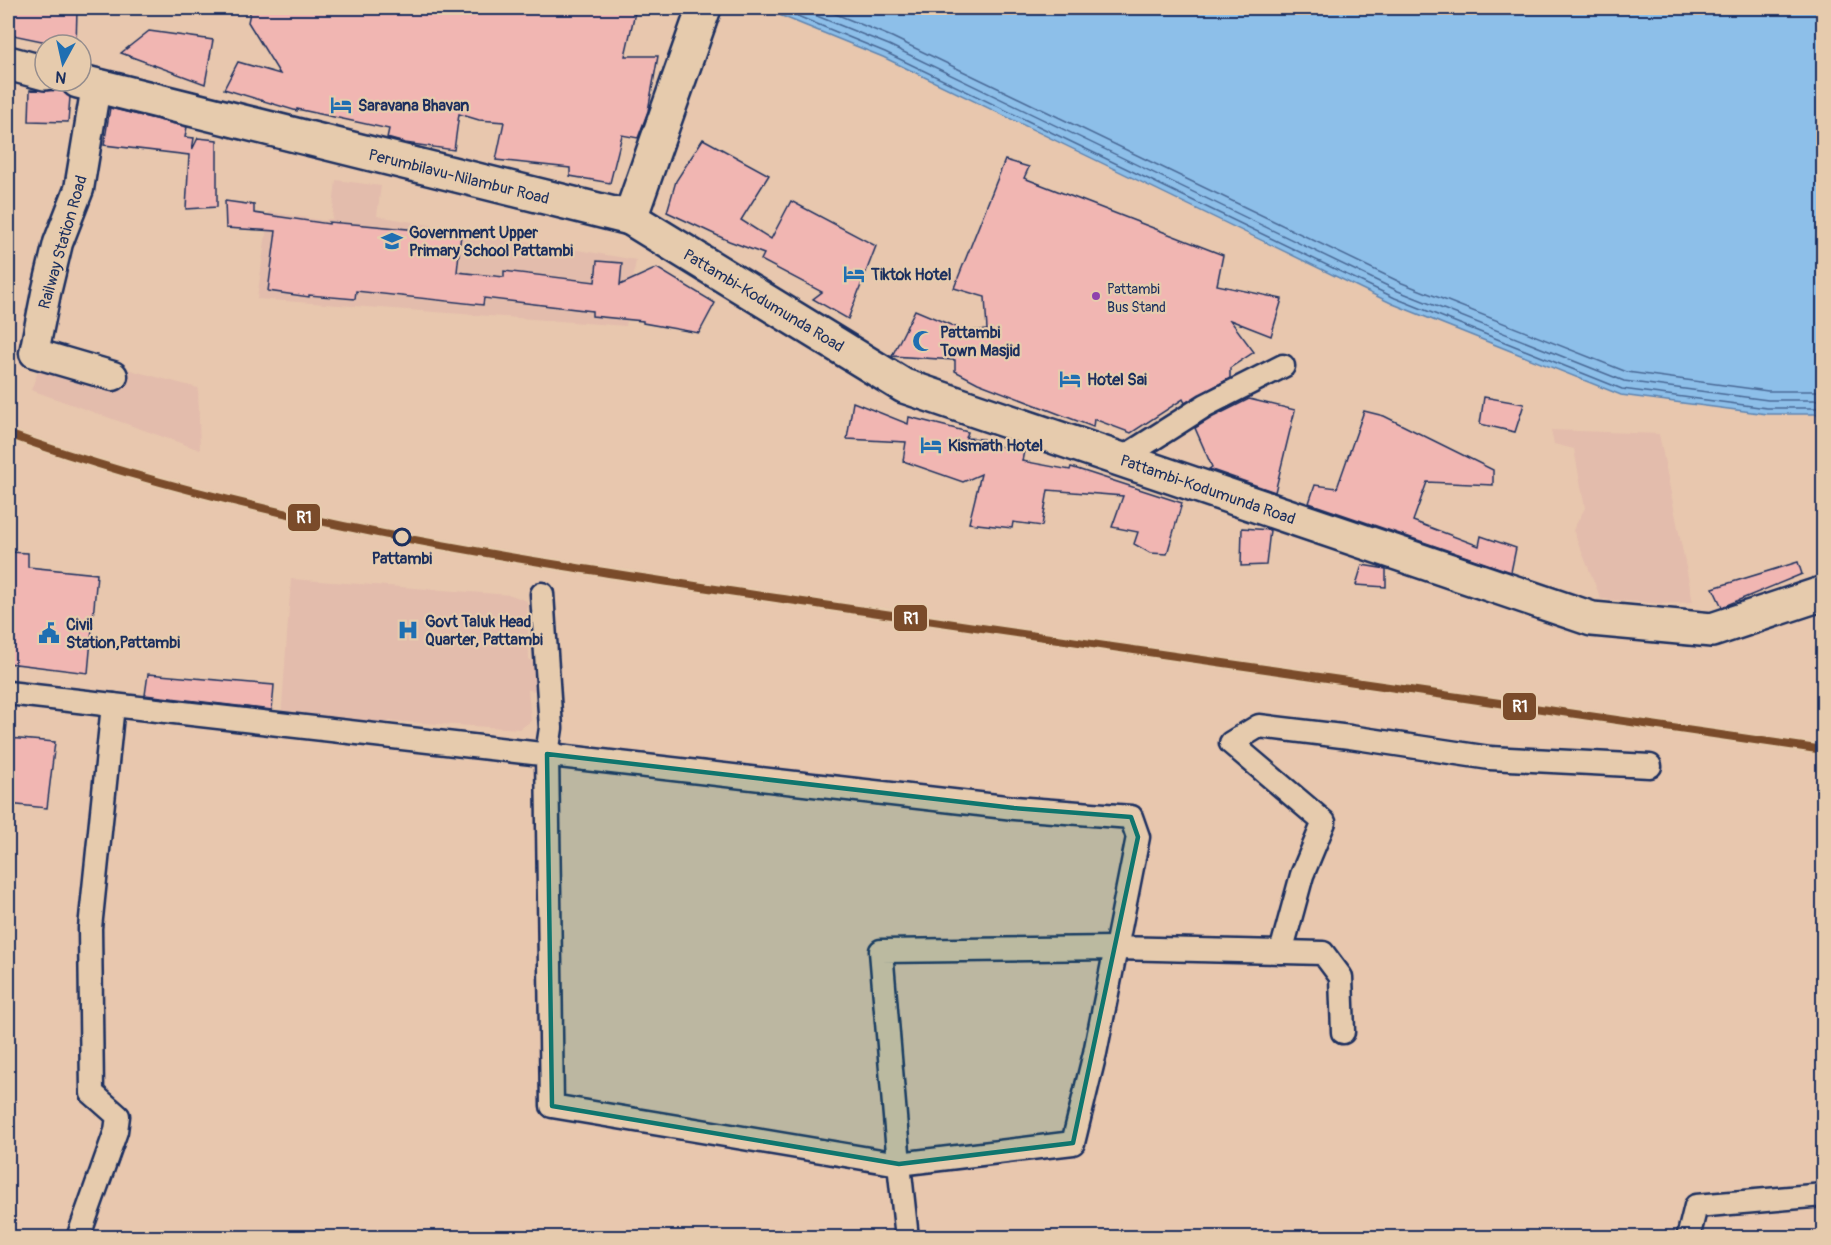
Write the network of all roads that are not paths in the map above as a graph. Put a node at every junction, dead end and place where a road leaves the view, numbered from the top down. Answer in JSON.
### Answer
{"nodes":[{"id":1,"x":704,"y":10,"type":"edge"},
{"id":2,"x":8,"y":63,"type":"edge"},
{"id":3,"x":33,"y":70,"type":"edge"},
{"id":4,"x":93,"y":84,"type":"edge"},
{"id":5,"x":86,"y":93,"type":"edge"},
{"id":6,"x":630,"y":218,"type":"junction"},
{"id":7,"x":1283,"y":366,"type":"dead end"},
{"id":8,"x":113,"y":376,"type":"dead end"},
{"id":9,"x":1121,"y":459,"type":"junction"},
{"id":10,"x":1824,"y":593,"type":"edge"},
{"id":11,"x":542,"y":594,"type":"dead end"},
{"id":12,"x":8,"y":693,"type":"edge"},
{"id":13,"x":113,"y":705,"type":"junction"},
{"id":14,"x":547,"y":754,"type":"junction"},
{"id":15,"x":1650,"y":766,"type":"dead end"},
{"id":16,"x":1116,"y":948,"type":"junction"},
{"id":17,"x":1281,"y":952,"type":"junction"},
{"id":18,"x":1343,"y":1032,"type":"dead end"},
{"id":19,"x":899,"y":1164,"type":"junction"},
{"id":20,"x":1824,"y":1195,"type":"edge"},
{"id":21,"x":78,"y":1238,"type":"edge"},
{"id":22,"x":907,"y":1238,"type":"edge"},
{"id":23,"x":1688,"y":1238,"type":"edge"}],
"edges":[{"from":1,"to":6,"type":"main road"},
{"from":2,"to":3,"type":"main road"},
{"from":4,"to":6,"type":"main road","name":"Perumbilavu-Nilambur Road"},
{"from":5,"to":8,"type":"street","name":"Railway Station Road"},
{"from":6,"to":9,"type":"main road","name":"Pattambi-Kodumunda Road"},
{"from":7,"to":9,"type":"street"},
{"from":9,"to":10,"type":"main road","name":"Pattambi-Kodumunda Road"},
{"from":11,"to":14,"type":"street"},
{"from":12,"to":13,"type":"street"},
{"from":13,"to":14,"type":"street"},
{"from":13,"to":21,"type":"street"},
{"from":14,"to":16,"type":"street"},
{"from":14,"to":19,"type":"street"},
{"from":15,"to":17,"type":"street"},
{"from":16,"to":17,"type":"street"},
{"from":16,"to":19,"type":"street"},
{"from":16,"to":19,"type":"street"},
{"from":17,"to":18,"type":"street"},
{"from":19,"to":22,"type":"street"},
{"from":20,"to":23,"type":"street"}]}
